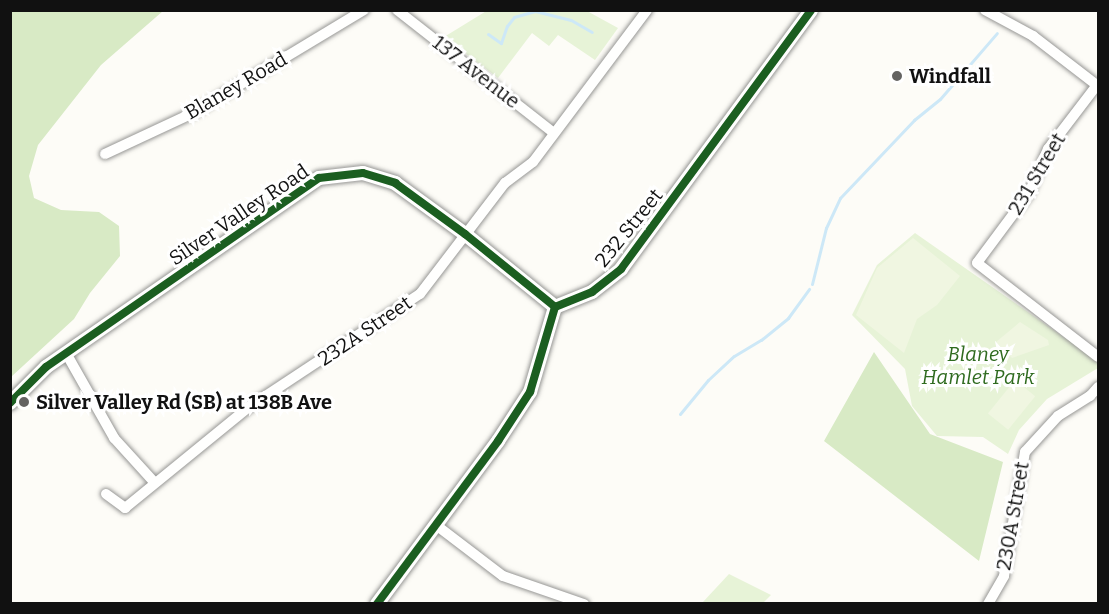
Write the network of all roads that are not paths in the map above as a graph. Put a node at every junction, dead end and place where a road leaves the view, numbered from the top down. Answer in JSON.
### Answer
{"nodes":[{"id":1,"x":364,"y":10,"type":"edge"},
{"id":2,"x":397,"y":10,"type":"edge"},
{"id":3,"x":647,"y":10,"type":"edge"},
{"id":4,"x":811,"y":10,"type":"edge"},
{"id":5,"x":985,"y":10,"type":"edge"},
{"id":6,"x":1098,"y":85,"type":"edge"},
{"id":7,"x":554,"y":133,"type":"junction"},
{"id":8,"x":105,"y":154,"type":"dead end"},
{"id":9,"x":465,"y":234,"type":"junction"},
{"id":10,"x":555,"y":307,"type":"junction"},
{"id":11,"x":66,"y":353,"type":"junction"},
{"id":12,"x":1098,"y":357,"type":"edge"},
{"id":13,"x":1098,"y":387,"type":"edge"},
{"id":14,"x":10,"y":402,"type":"edge"},
{"id":15,"x":154,"y":482,"type":"junction"},
{"id":16,"x":106,"y":495,"type":"dead end"},
{"id":17,"x":436,"y":525,"type":"junction"},
{"id":18,"x":377,"y":603,"type":"edge"},
{"id":19,"x":584,"y":603,"type":"edge"},
{"id":20,"x":988,"y":603,"type":"edge"}],
"edges":[{"from":1,"to":8,"type":"street","name":"Blaney Road"},
{"from":2,"to":7,"type":"street","name":"137 Avenue"},
{"from":3,"to":7,"type":"street","name":"232A Street"},
{"from":4,"to":10,"type":"street","name":"232 Street"},
{"from":5,"to":6,"type":"street"},
{"from":6,"to":12,"type":"street","name":"231 Street"},
{"from":7,"to":9,"type":"street","name":"232A Street"},
{"from":9,"to":10,"type":"street","name":"Silver Valley Road"},
{"from":9,"to":11,"type":"street","name":"Silver Valley Road"},
{"from":9,"to":15,"type":"street","name":"232A Street"},
{"from":10,"to":17,"type":"street"},
{"from":11,"to":14,"type":"street","name":"Silver Valley Road"},
{"from":11,"to":15,"type":"street"},
{"from":13,"to":20,"type":"street","name":"230A Street"},
{"from":15,"to":16,"type":"street","name":"232A Street"},
{"from":17,"to":18,"type":"street"},
{"from":17,"to":19,"type":"street"}]}
